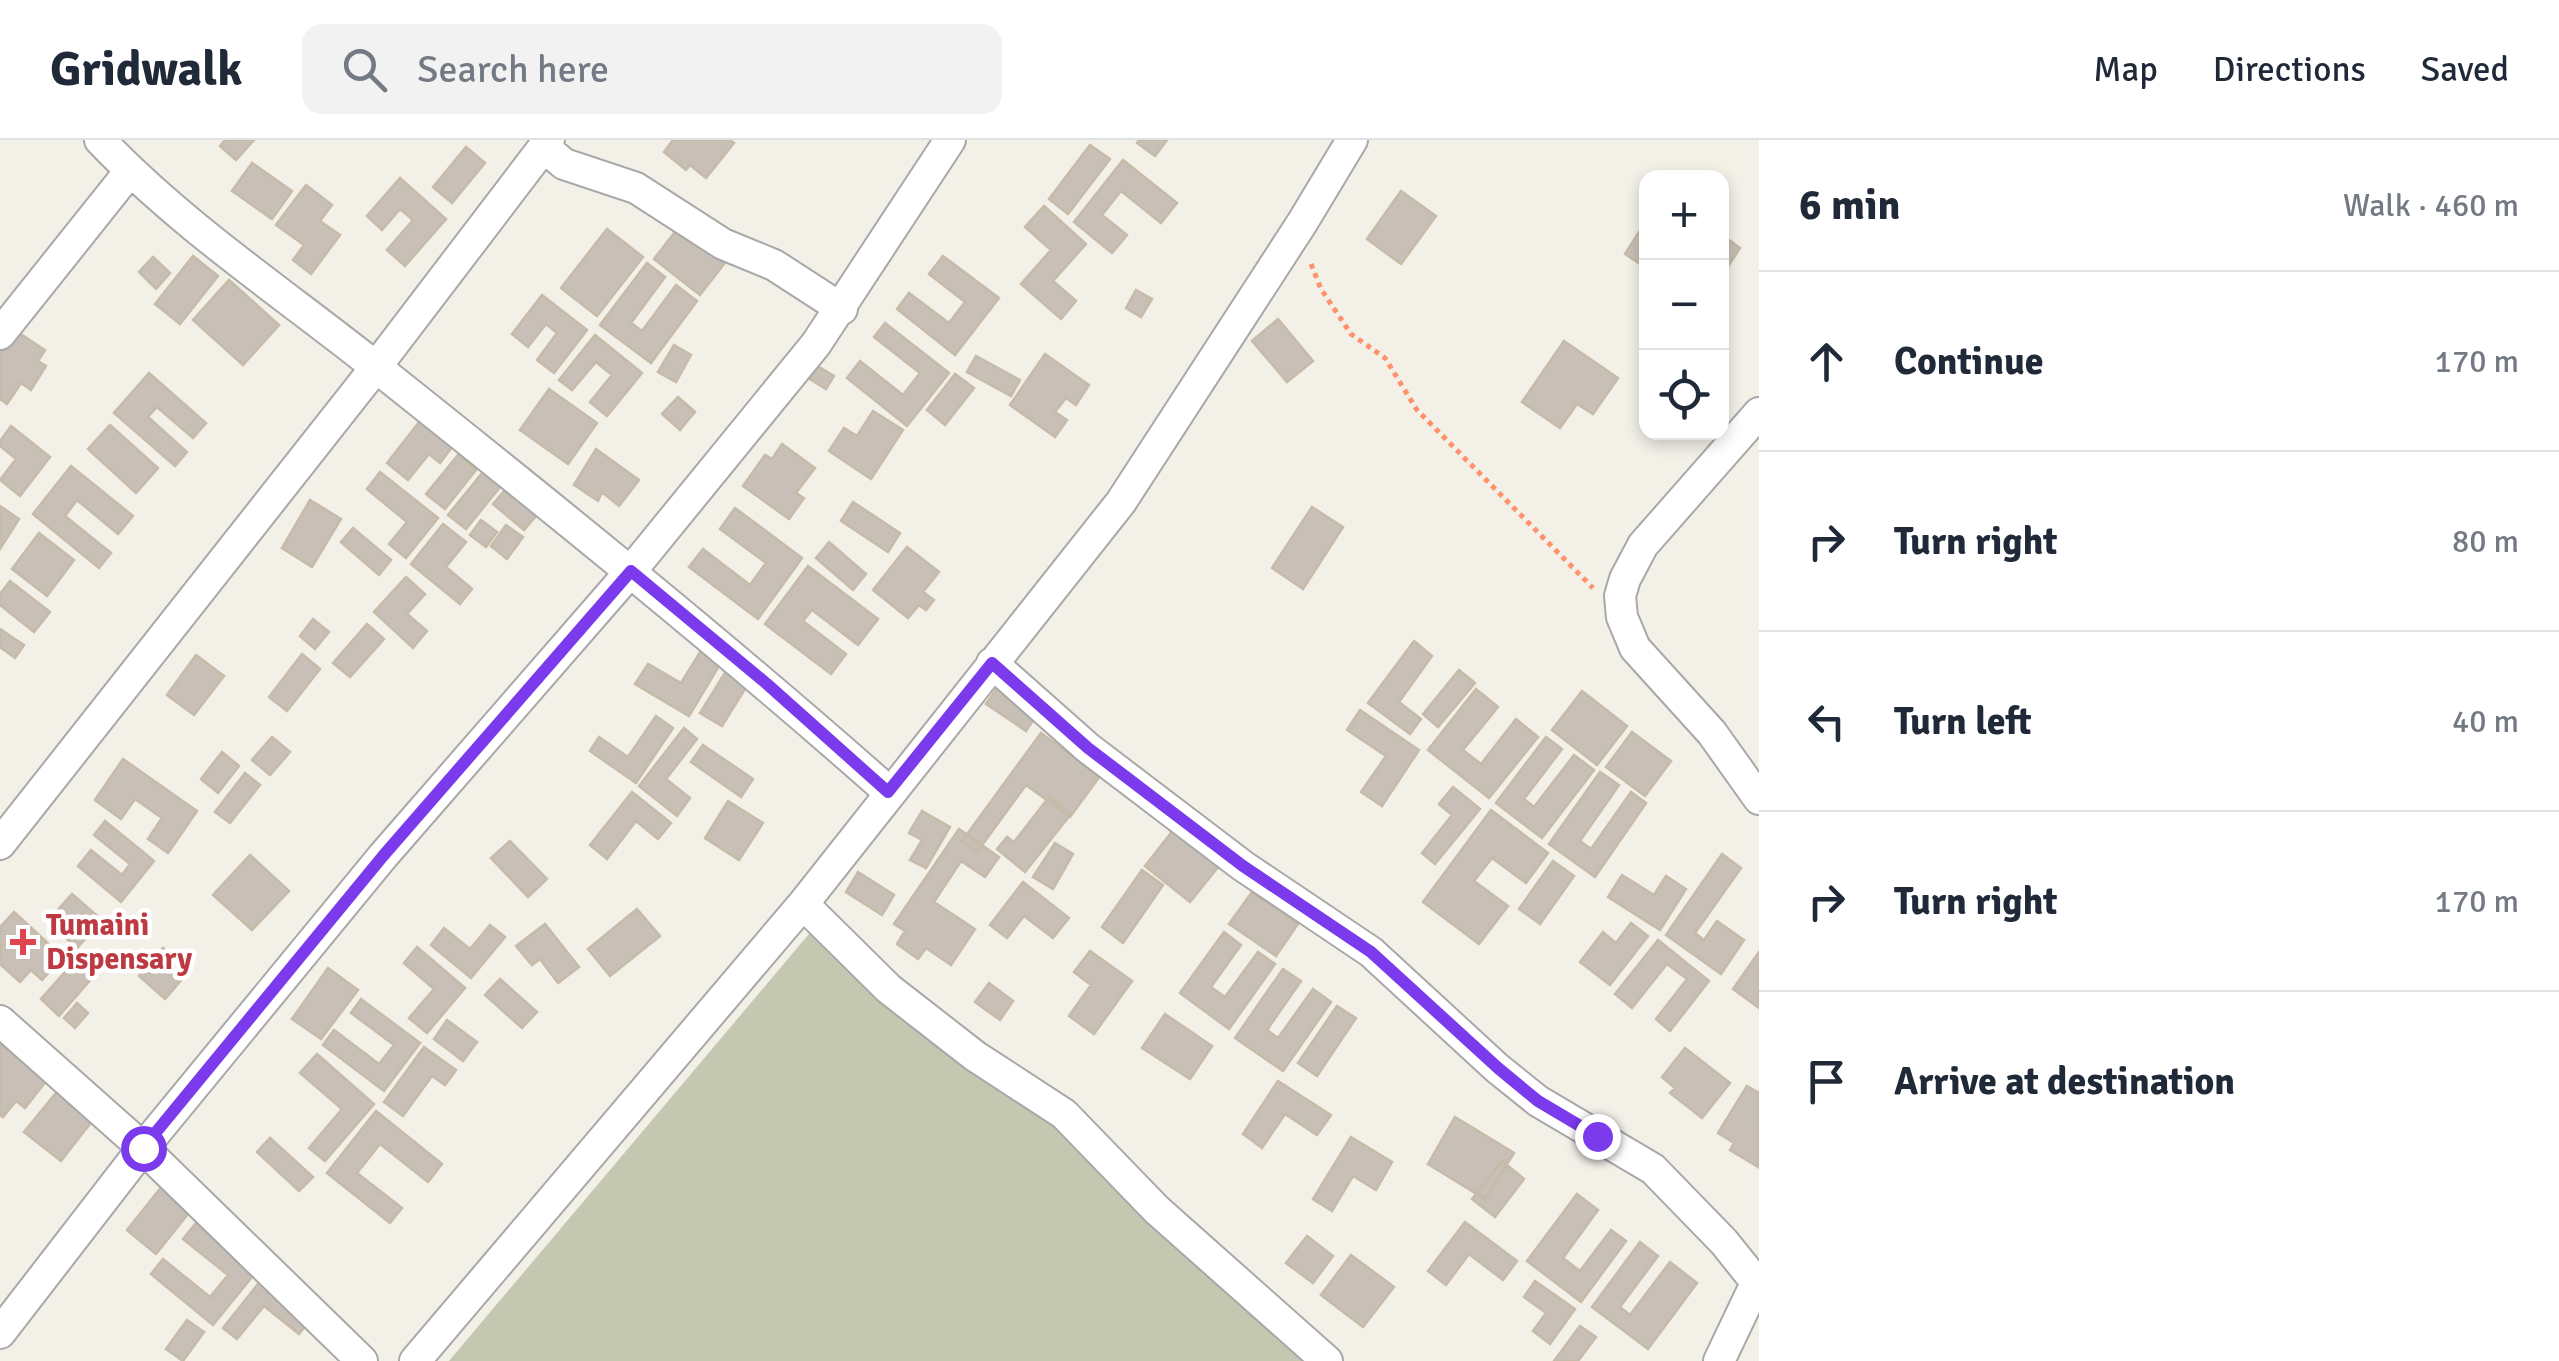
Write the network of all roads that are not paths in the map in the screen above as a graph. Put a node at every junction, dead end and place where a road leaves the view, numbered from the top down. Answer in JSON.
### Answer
{"nodes":[{"id":1,"x":100,"y":140,"type":"edge"},
{"id":2,"x":950,"y":140,"type":"edge"},
{"id":3,"x":1352,"y":140,"type":"edge"},
{"id":4,"x":547,"y":143,"type":"edge"},
{"id":5,"x":130,"y":171,"type":"junction"},
{"id":6,"x":842,"y":308,"type":"junction"},
{"id":7,"x":0,"y":334,"type":"edge"},
{"id":8,"x":376,"y":367,"type":"junction"},
{"id":9,"x":1759,"y":413,"type":"edge"},
{"id":10,"x":631,"y":571,"type":"junction"},
{"id":11,"x":992,"y":663,"type":"junction"},
{"id":12,"x":888,"y":792,"type":"junction"},
{"id":13,"x":1759,"y":800,"type":"edge"},
{"id":14,"x":0,"y":844,"type":"edge"},
{"id":15,"x":803,"y":904,"type":"junction"},
{"id":16,"x":0,"y":1022,"type":"edge"},
{"id":17,"x":143,"y":1148,"type":"junction"},
{"id":18,"x":1757,"y":1279,"type":"edge"},
{"id":19,"x":0,"y":1333,"type":"edge"},
{"id":20,"x":362,"y":1361,"type":"edge"},
{"id":21,"x":415,"y":1361,"type":"edge"},
{"id":22,"x":1327,"y":1361,"type":"edge"},
{"id":23,"x":1718,"y":1361,"type":"edge"}],
"edges":[{"from":1,"to":5,"type":"street"},
{"from":2,"to":6,"type":"street"},
{"from":3,"to":11,"type":"street"},
{"from":4,"to":6,"type":"street"},
{"from":4,"to":8,"type":"street"},
{"from":5,"to":7,"type":"street"},
{"from":5,"to":8,"type":"street"},
{"from":6,"to":10,"type":"street"},
{"from":8,"to":10,"type":"street"},
{"from":8,"to":14,"type":"street"},
{"from":9,"to":13,"type":"street"},
{"from":10,"to":12,"type":"street"},
{"from":10,"to":17,"type":"street"},
{"from":11,"to":12,"type":"street"},
{"from":11,"to":18,"type":"street"},
{"from":12,"to":15,"type":"street"},
{"from":15,"to":21,"type":"street"},
{"from":15,"to":22,"type":"street"},
{"from":16,"to":17,"type":"street"},
{"from":17,"to":19,"type":"street"},
{"from":17,"to":20,"type":"street"},
{"from":18,"to":23,"type":"street"}]}
